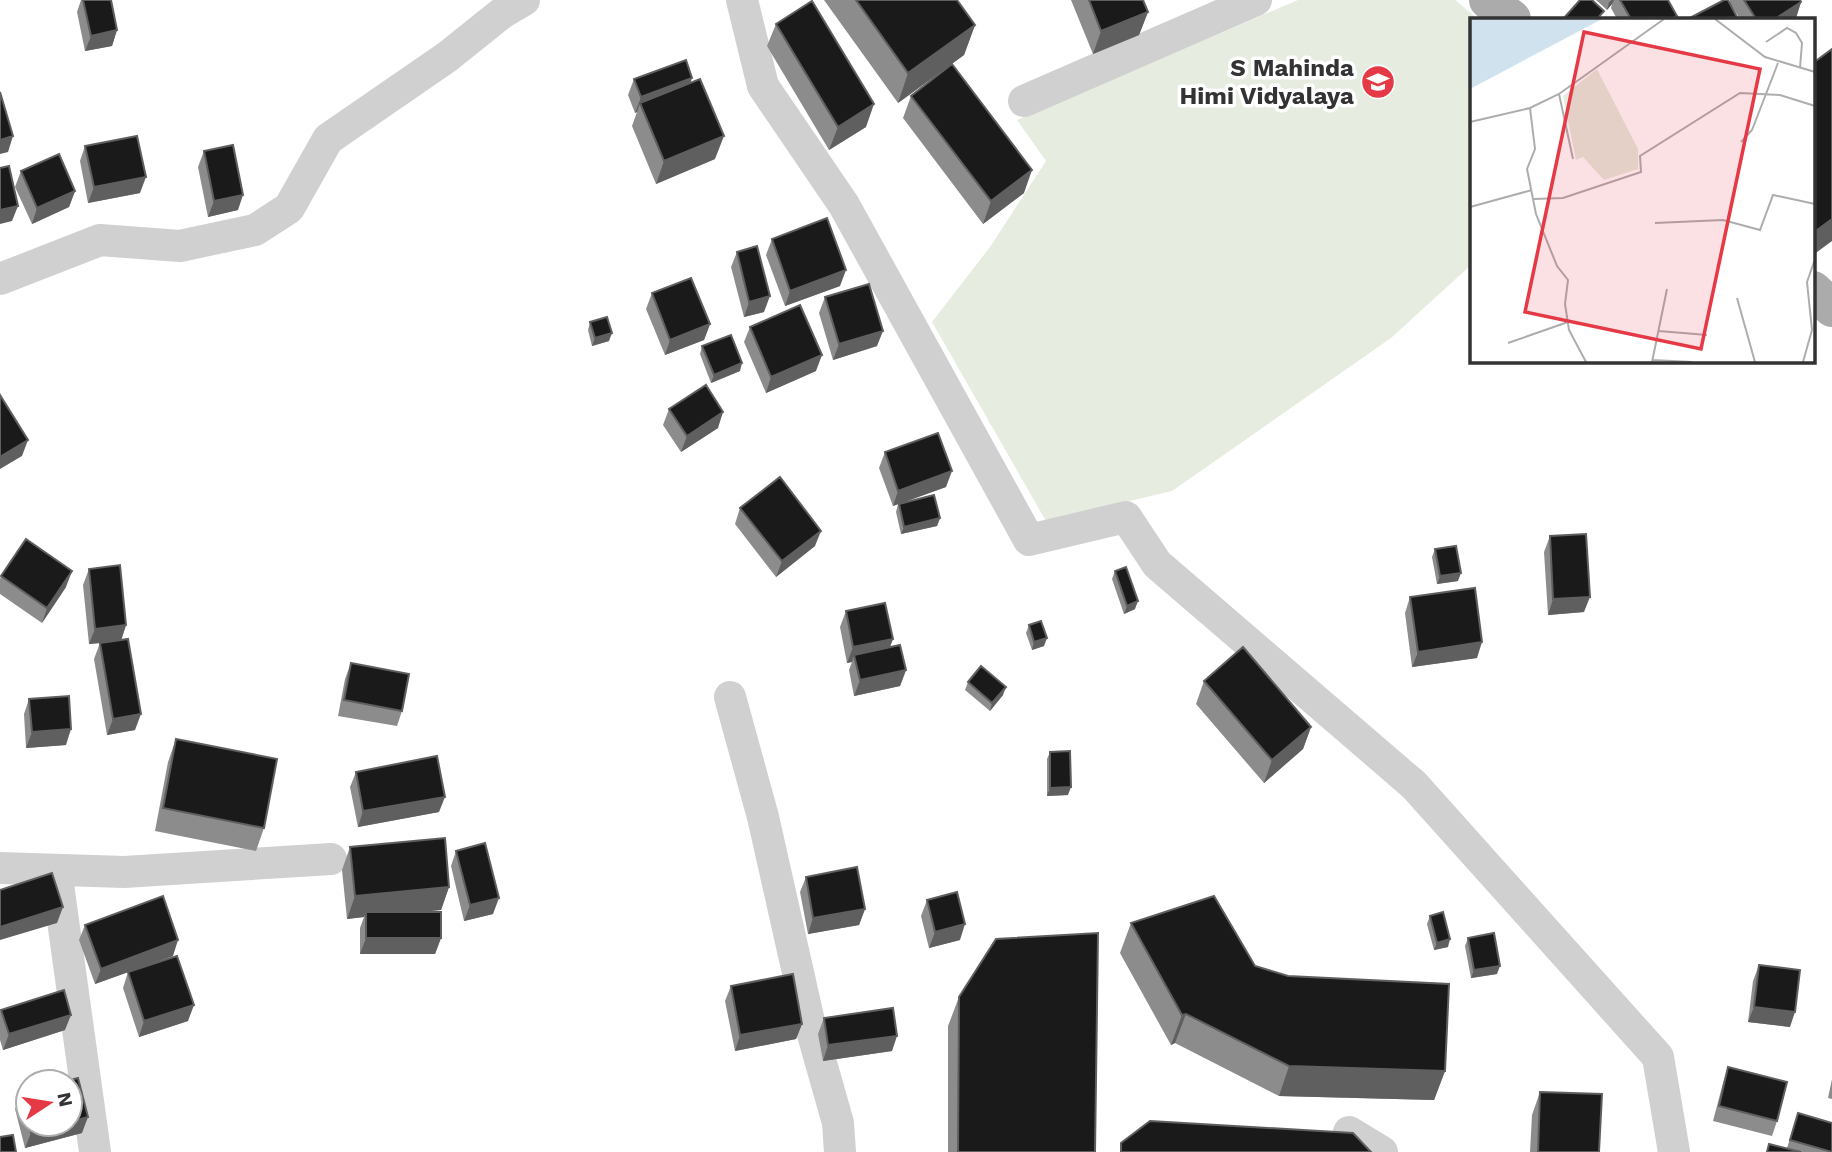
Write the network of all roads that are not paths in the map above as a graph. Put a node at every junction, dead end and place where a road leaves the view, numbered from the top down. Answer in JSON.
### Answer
{"nodes":[{"id":1,"x":524,"y":0,"type":"edge"},
{"id":2,"x":742,"y":0,"type":"edge"},
{"id":3,"x":1256,"y":0,"type":"edge"},
{"id":4,"x":1488,"y":0,"type":"edge"},
{"id":5,"x":1511,"y":18,"type":"edge"},
{"id":6,"x":1024,"y":101,"type":"dead end"},
{"id":7,"x":0,"y":279,"type":"edge"},
{"id":8,"x":1814,"y":291,"type":"edge"},
{"id":9,"x":1832,"y":308,"type":"edge"},
{"id":10,"x":730,"y":697,"type":"dead end"},
{"id":11,"x":331,"y":859,"type":"dead end"},
{"id":12,"x":0,"y":868,"type":"edge"},
{"id":13,"x":56,"y":870,"type":"junction"},
{"id":14,"x":1349,"y":1132,"type":"edge"},
{"id":15,"x":95,"y":1152,"type":"edge"},
{"id":16,"x":840,"y":1152,"type":"edge"},
{"id":17,"x":1382,"y":1152,"type":"edge"},
{"id":18,"x":1674,"y":1152,"type":"edge"}],
"edges":[{"from":1,"to":7,"type":"street"},
{"from":2,"to":18,"type":"street"},
{"from":3,"to":6,"type":"street"},
{"from":4,"to":5,"type":"main road"},
{"from":8,"to":9,"type":"main road"},
{"from":10,"to":16,"type":"street"},
{"from":11,"to":13,"type":"street"},
{"from":12,"to":13,"type":"street"},
{"from":13,"to":15,"type":"street"},
{"from":14,"to":17,"type":"street"}]}
